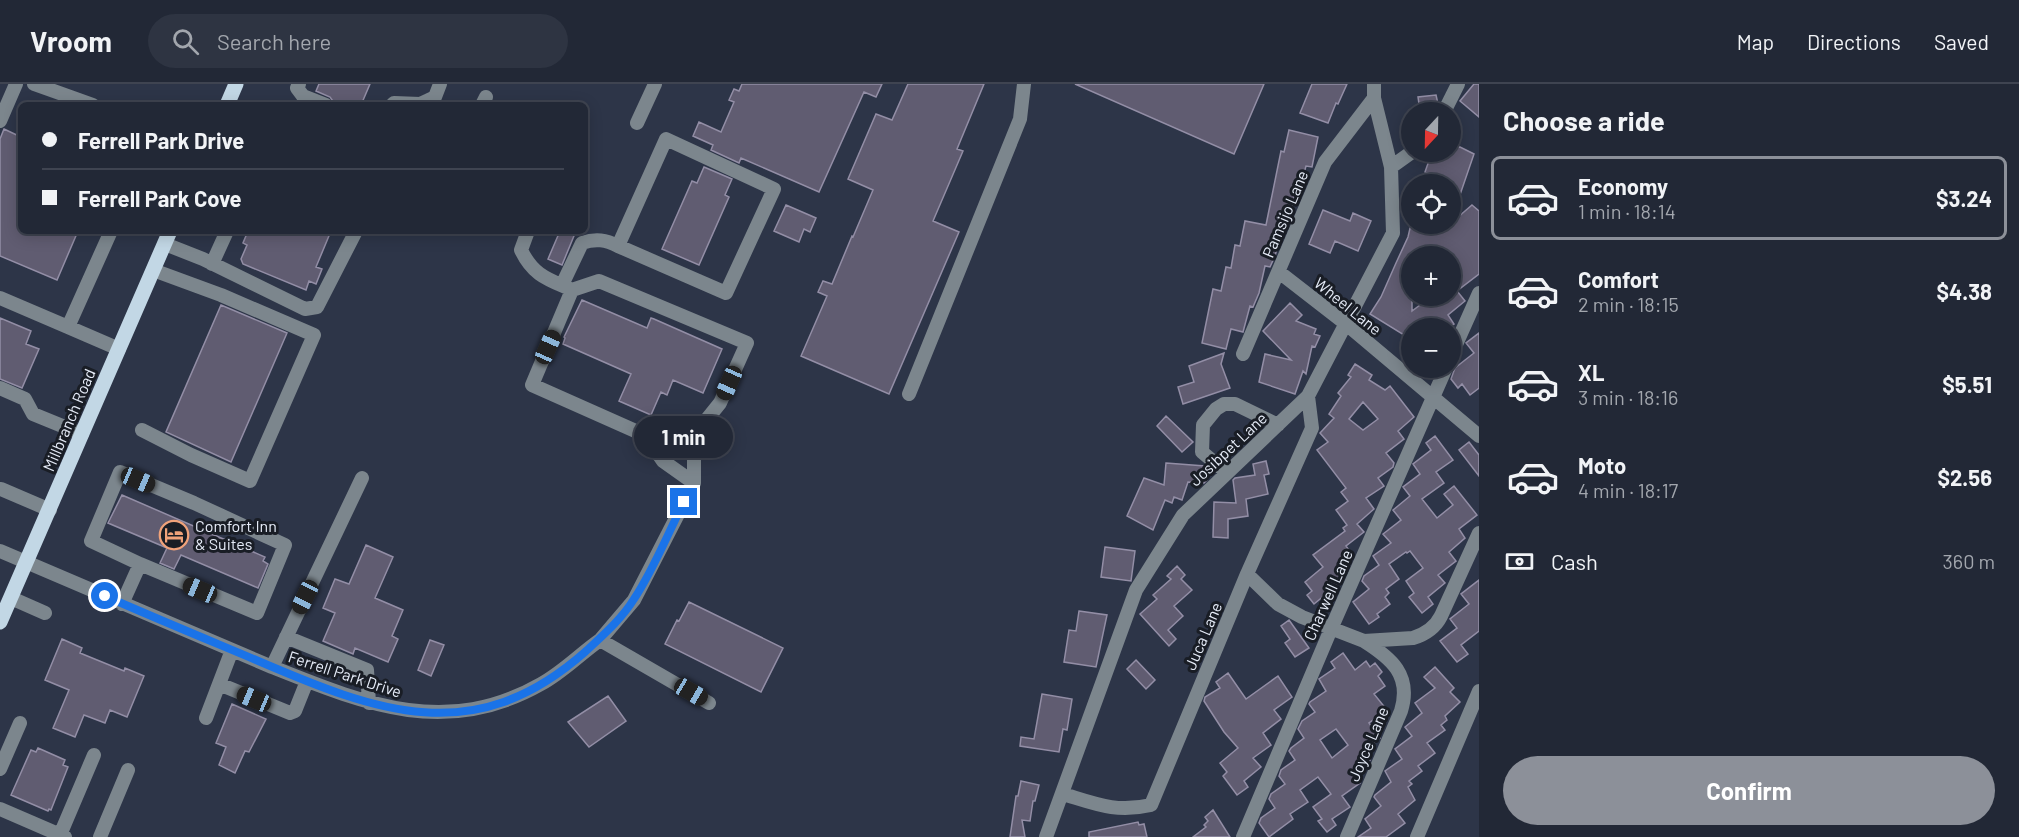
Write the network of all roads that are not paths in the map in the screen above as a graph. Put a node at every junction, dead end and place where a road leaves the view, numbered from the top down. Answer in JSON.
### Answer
{"nodes":[{"id":1,"x":16,"y":84,"type":"edge"},
{"id":2,"x":34,"y":84,"type":"edge"},
{"id":3,"x":236,"y":84,"type":"edge"},
{"id":4,"x":299,"y":84,"type":"edge"},
{"id":5,"x":440,"y":84,"type":"edge"},
{"id":6,"x":655,"y":84,"type":"edge"},
{"id":7,"x":1024,"y":84,"type":"edge"},
{"id":8,"x":1458,"y":84,"type":"edge"},
{"id":9,"x":1374,"y":91,"type":"edge"},
{"id":10,"x":85,"y":102,"type":"edge"},
{"id":11,"x":227,"y":102,"type":"edge"},
{"id":12,"x":318,"y":102,"type":"edge"},
{"id":13,"x":424,"y":102,"type":"edge"},
{"id":14,"x":1449,"y":102,"type":"edge"},
{"id":15,"x":0,"y":121,"type":"edge"},
{"id":16,"x":637,"y":123,"type":"dead end"},
{"id":17,"x":1401,"y":160,"type":"edge"},
{"id":18,"x":1391,"y":167,"type":"junction"},
{"id":19,"x":110,"y":234,"type":"edge"},
{"id":20,"x":226,"y":234,"type":"edge"},
{"id":21,"x":354,"y":234,"type":"edge"},
{"id":22,"x":527,"y":234,"type":"edge"},
{"id":23,"x":167,"y":237,"type":"edge"},
{"id":24,"x":618,"y":246,"type":"junction"},
{"id":25,"x":212,"y":264,"type":"junction"},
{"id":26,"x":153,"y":270,"type":"junction"},
{"id":27,"x":1279,"y":272,"type":"junction"},
{"id":28,"x":567,"y":287,"type":"junction"},
{"id":29,"x":1479,"y":293,"type":"edge"},
{"id":30,"x":0,"y":298,"type":"edge"},
{"id":31,"x":1346,"y":324,"type":"junction"},
{"id":32,"x":68,"y":327,"type":"junction"},
{"id":33,"x":1461,"y":333,"type":"edge"},
{"id":34,"x":119,"y":349,"type":"junction"},
{"id":35,"x":1243,"y":354,"type":"dead end"},
{"id":36,"x":1442,"y":378,"type":"edge"},
{"id":37,"x":0,"y":388,"type":"edge"},
{"id":38,"x":909,"y":394,"type":"dead end"},
{"id":39,"x":1308,"y":396,"type":"junction"},
{"id":40,"x":1433,"y":397,"type":"junction"},
{"id":41,"x":1278,"y":425,"type":"junction"},
{"id":42,"x":142,"y":430,"type":"dead end"},
{"id":43,"x":82,"y":434,"type":"junction"},
{"id":44,"x":1479,"y":436,"type":"edge"},
{"id":45,"x":691,"y":439,"type":"junction"},
{"id":46,"x":658,"y":441,"type":"junction"},
{"id":47,"x":1227,"y":474,"type":"junction"},
{"id":48,"x":362,"y":478,"type":"dead end"},
{"id":49,"x":694,"y":483,"type":"junction"},
{"id":50,"x":1,"y":489,"type":"edge"},
{"id":51,"x":50,"y":510,"type":"junction"},
{"id":52,"x":1479,"y":533,"type":"edge"},
{"id":53,"x":0,"y":551,"type":"edge"},
{"id":54,"x":27,"y":563,"type":"junction"},
{"id":55,"x":141,"y":564,"type":"junction"},
{"id":56,"x":1247,"y":574,"type":"junction"},
{"id":57,"x":11,"y":598,"type":"junction"},
{"id":58,"x":122,"y":604,"type":"junction"},
{"id":59,"x":45,"y":613,"type":"dead end"},
{"id":60,"x":0,"y":622,"type":"edge"},
{"id":61,"x":1331,"y":629,"type":"junction"},
{"id":62,"x":286,"y":637,"type":"junction"},
{"id":63,"x":600,"y":640,"type":"junction"},
{"id":64,"x":1364,"y":641,"type":"junction"},
{"id":65,"x":232,"y":650,"type":"junction"},
{"id":66,"x":272,"y":667,"type":"junction"},
{"id":67,"x":307,"y":681,"type":"junction"},
{"id":68,"x":219,"y":684,"type":"junction"},
{"id":69,"x":1479,"y":691,"type":"edge"},
{"id":70,"x":369,"y":703,"type":"junction"},
{"id":71,"x":709,"y":703,"type":"dead end"},
{"id":72,"x":206,"y":718,"type":"dead end"},
{"id":73,"x":20,"y":723,"type":"dead end"},
{"id":74,"x":94,"y":755,"type":"dead end"},
{"id":75,"x":0,"y":769,"type":"edge"},
{"id":76,"x":128,"y":770,"type":"dead end"},
{"id":77,"x":1063,"y":794,"type":"junction"},
{"id":78,"x":0,"y":809,"type":"edge"},
{"id":79,"x":62,"y":836,"type":"edge"},
{"id":80,"x":100,"y":837,"type":"edge"},
{"id":81,"x":1046,"y":837,"type":"edge"},
{"id":82,"x":1244,"y":837,"type":"edge"},
{"id":83,"x":1347,"y":837,"type":"edge"},
{"id":84,"x":1417,"y":837,"type":"edge"}],
"edges":[{"from":1,"to":15,"type":"street"},
{"from":2,"to":10,"type":"street"},
{"from":3,"to":11,"type":"main road"},
{"from":4,"to":12,"type":"street"},
{"from":5,"to":13,"type":"street"},
{"from":6,"to":16,"type":"street"},
{"from":7,"to":38,"type":"street"},
{"from":8,"to":14,"type":"street"},
{"from":9,"to":18,"type":"street","name":"Josibpet Lane"},
{"from":9,"to":27,"type":"street","name":"Pamsijo Lane"},
{"from":17,"to":18,"type":"street"},
{"from":18,"to":31,"type":"street","name":"Josibpet Lane"},
{"from":19,"to":32,"type":"street"},
{"from":20,"to":25,"type":"street"},
{"from":21,"to":25,"type":"street"},
{"from":22,"to":28,"type":"street"},
{"from":23,"to":25,"type":"street"},
{"from":23,"to":26,"type":"main road","name":"Millbranch Road"},
{"from":24,"to":24,"type":"street"},
{"from":24,"to":28,"type":"street"},
{"from":26,"to":34,"type":"main road","name":"Millbranch Road"},
{"from":26,"to":42,"type":"street"},
{"from":27,"to":31,"type":"street","name":"Wheel Lane"},
{"from":27,"to":35,"type":"street","name":"Pamsijo Lane"},
{"from":28,"to":45,"type":"street"},
{"from":28,"to":46,"type":"street"},
{"from":29,"to":33,"type":"street"},
{"from":30,"to":32,"type":"street"},
{"from":31,"to":39,"type":"street","name":"Josibpet Lane"},
{"from":31,"to":40,"type":"street","name":"Wheel Lane"},
{"from":32,"to":34,"type":"street"},
{"from":34,"to":43,"type":"main road","name":"Millbranch Road"},
{"from":36,"to":40,"type":"street","name":"Charwell Lane"},
{"from":37,"to":43,"type":"street"},
{"from":39,"to":41,"type":"street","name":"Josibpet Lane"},
{"from":39,"to":56,"type":"street","name":"Juca Lane"},
{"from":40,"to":44,"type":"street","name":"Wheel Lane"},
{"from":40,"to":61,"type":"street","name":"Charwell Lane"},
{"from":41,"to":47,"type":"street","name":"Josibpet Lane"},
{"from":41,"to":47,"type":"street"},
{"from":43,"to":51,"type":"main road","name":"Millbranch Road"},
{"from":45,"to":46,"type":"street"},
{"from":45,"to":49,"type":"street"},
{"from":46,"to":49,"type":"street"},
{"from":47,"to":77,"type":"street","name":"Josibpet Lane"},
{"from":48,"to":62,"type":"street"},
{"from":49,"to":63,"type":"street","name":"Ferrell Park Drive"},
{"from":50,"to":51,"type":"street"},
{"from":51,"to":54,"type":"main road","name":"Millbranch Road"},
{"from":52,"to":64,"type":"street"},
{"from":53,"to":54,"type":"street","name":"Ferrell Park Drive"},
{"from":54,"to":57,"type":"main road","name":"Millbranch Road"},
{"from":54,"to":58,"type":"street","name":"Ferrell Park Drive"},
{"from":55,"to":55,"type":"street"},
{"from":55,"to":58,"type":"street"},
{"from":56,"to":61,"type":"street"},
{"from":56,"to":77,"type":"street","name":"Juca Lane"},
{"from":57,"to":59,"type":"street"},
{"from":57,"to":60,"type":"main road","name":"Millbranch Road"},
{"from":58,"to":65,"type":"street","name":"Ferrell Park Drive"},
{"from":61,"to":64,"type":"street"},
{"from":61,"to":82,"type":"street","name":"Charwell Lane"},
{"from":62,"to":66,"type":"street"},
{"from":62,"to":70,"type":"street"},
{"from":63,"to":70,"type":"street","name":"Ferrell Park Drive"},
{"from":63,"to":71,"type":"street"},
{"from":64,"to":83,"type":"street","name":"Joyce Lane"},
{"from":65,"to":66,"type":"street","name":"Ferrell Park Drive"},
{"from":65,"to":68,"type":"street"},
{"from":66,"to":67,"type":"street","name":"Ferrell Park Drive"},
{"from":67,"to":68,"type":"street"},
{"from":67,"to":70,"type":"street","name":"Ferrell Park Drive"},
{"from":68,"to":72,"type":"street"},
{"from":69,"to":84,"type":"street"},
{"from":73,"to":75,"type":"street"},
{"from":74,"to":79,"type":"street"},
{"from":76,"to":80,"type":"street"},
{"from":77,"to":81,"type":"street","name":"Josibpet Lane"},
{"from":78,"to":79,"type":"street"}]}
